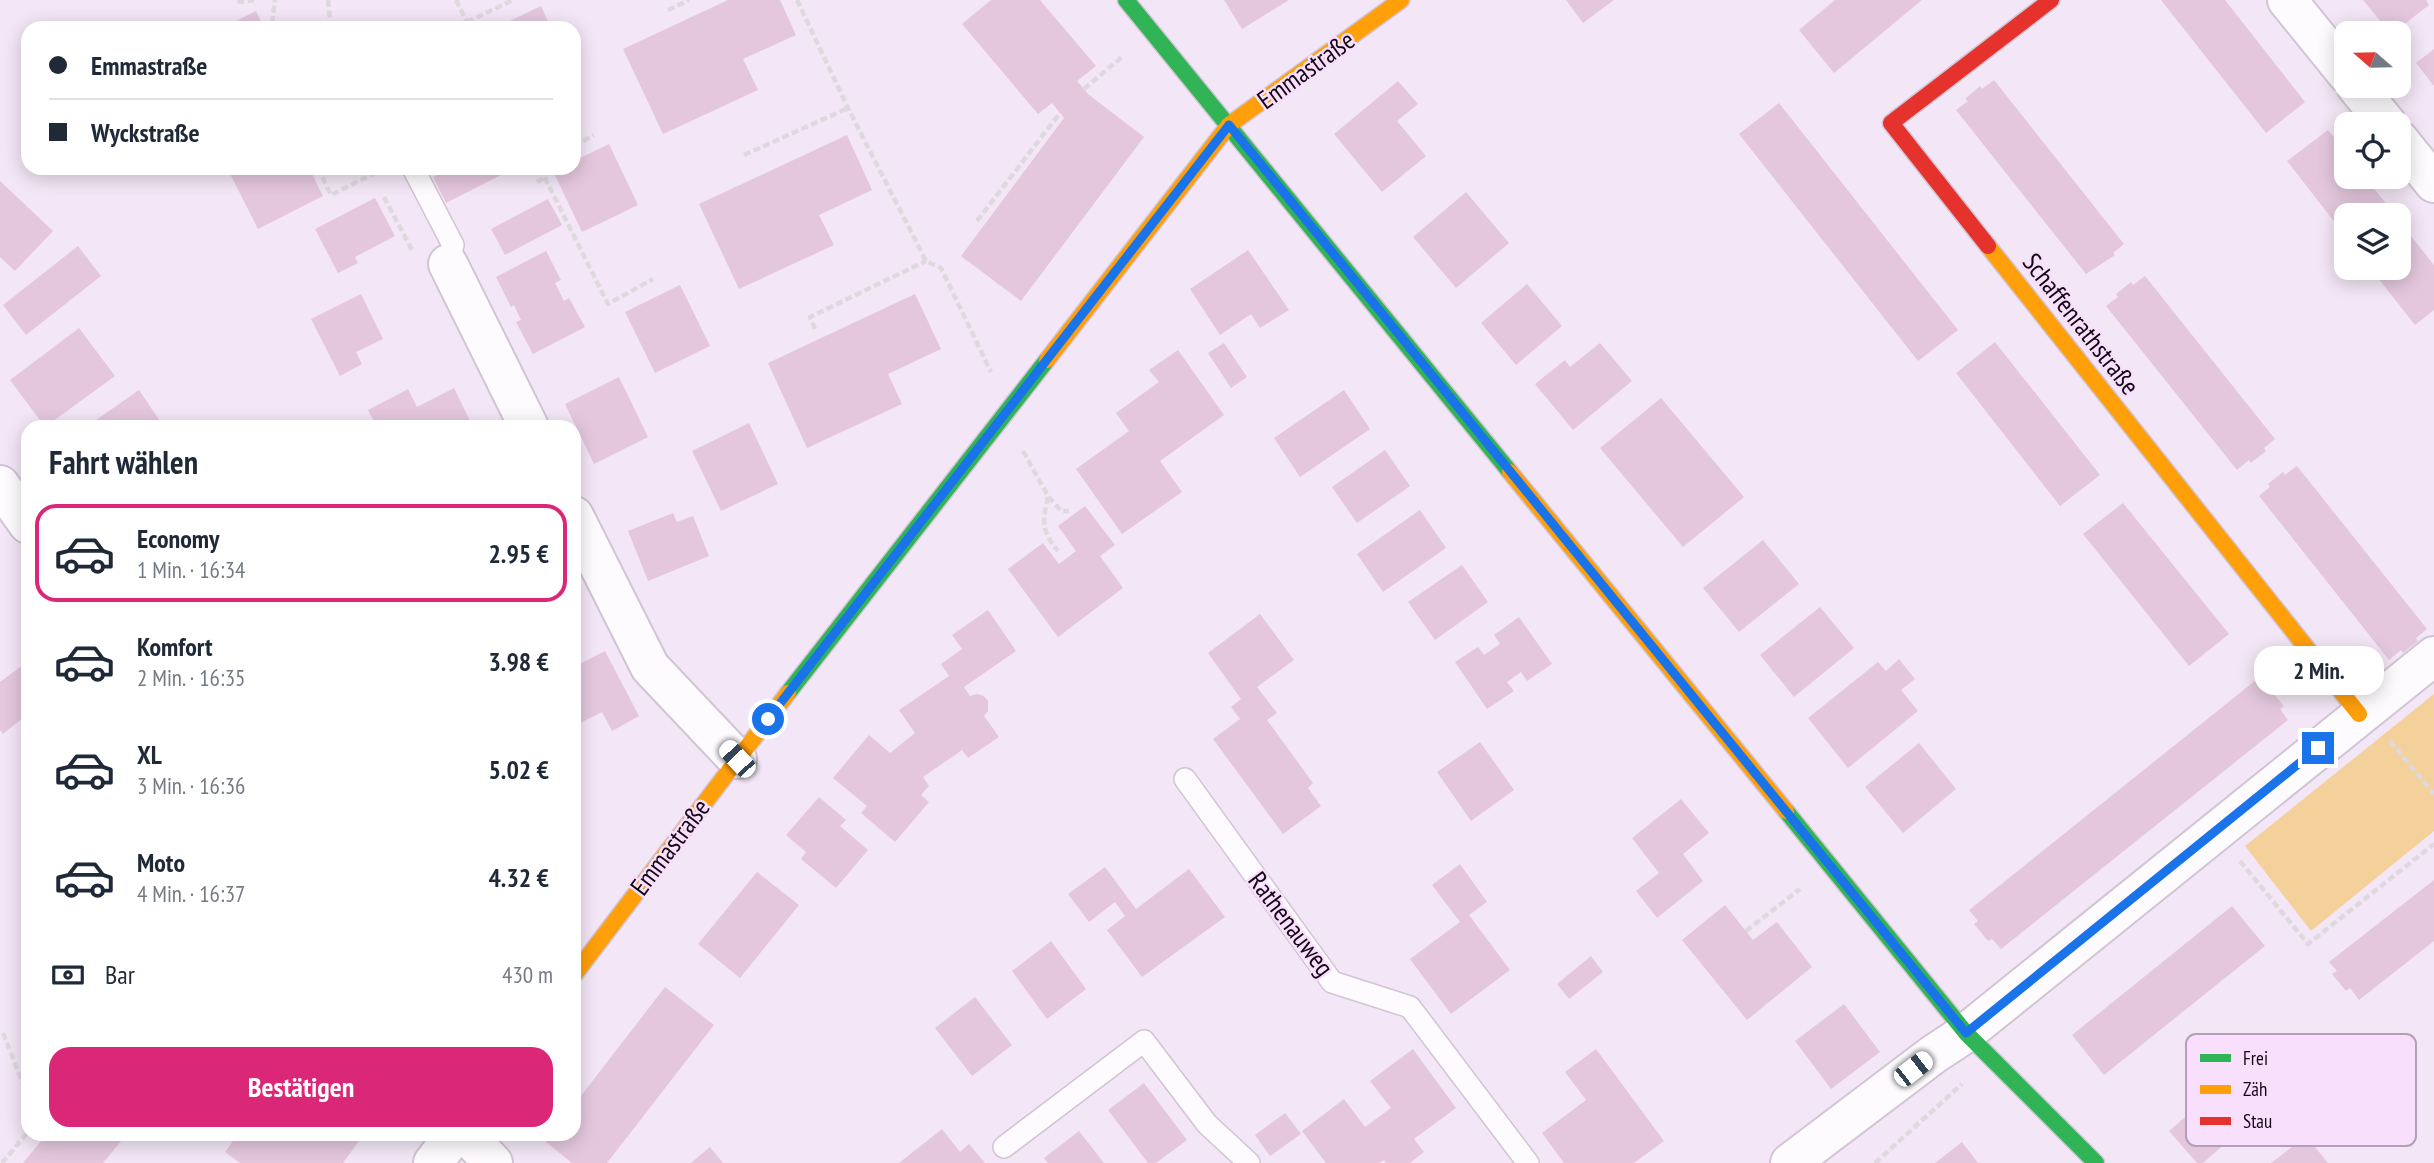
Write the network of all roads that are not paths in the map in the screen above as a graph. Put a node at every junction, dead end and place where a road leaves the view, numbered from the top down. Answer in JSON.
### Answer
{"nodes":[{"id":1,"x":1126,"y":0,"type":"edge"},
{"id":2,"x":1401,"y":0,"type":"edge"},
{"id":3,"x":2051,"y":0,"type":"edge"},
{"id":4,"x":2287,"y":0,"type":"edge"},
{"id":5,"x":2334,"y":59,"type":"edge"},
{"id":6,"x":2366,"y":98,"type":"edge"},
{"id":7,"x":2377,"y":112,"type":"edge"},
{"id":8,"x":1229,"y":125,"type":"junction"},
{"id":9,"x":2411,"y":155,"type":"edge"},
{"id":10,"x":417,"y":175,"type":"edge"},
{"id":11,"x":2434,"y":183,"type":"edge"},
{"id":12,"x":448,"y":264,"type":"joint"},
{"id":13,"x":526,"y":420,"type":"edge"},
{"id":14,"x":0,"y":485,"type":"edge"},
{"id":15,"x":21,"y":514,"type":"edge"},
{"id":16,"x":581,"y":530,"type":"edge"},
{"id":17,"x":2434,"y":656,"type":"edge"},
{"id":18,"x":2359,"y":714,"type":"junction"},
{"id":19,"x":737,"y":759,"type":"junction"},
{"id":20,"x":1185,"y":779,"type":"dead end"},
{"id":21,"x":581,"y":966,"type":"edge"},
{"id":22,"x":1978,"y":1046,"type":"junction"},
{"id":23,"x":450,"y":1141,"type":"edge"},
{"id":24,"x":473,"y":1141,"type":"edge"},
{"id":25,"x":1004,"y":1147,"type":"dead end"},
{"id":26,"x":433,"y":1163,"type":"edge"},
{"id":27,"x":493,"y":1163,"type":"edge"},
{"id":28,"x":1250,"y":1163,"type":"edge"},
{"id":29,"x":1528,"y":1163,"type":"edge"},
{"id":30,"x":1790,"y":1163,"type":"edge"},
{"id":31,"x":2096,"y":1163,"type":"edge"}],
"edges":[{"from":1,"to":8,"type":"street"},
{"from":2,"to":8,"type":"street","name":"Emmastraße"},
{"from":3,"to":18,"type":"street","name":"Schaffenrathstraße"},
{"from":4,"to":5,"type":"street"},
{"from":6,"to":7,"type":"street"},
{"from":8,"to":19,"type":"street","name":"Emmastraße"},
{"from":8,"to":22,"type":"street"},
{"from":9,"to":11,"type":"street"},
{"from":10,"to":12,"type":"lane"},
{"from":12,"to":13,"type":"street"},
{"from":14,"to":15,"type":"street"},
{"from":16,"to":19,"type":"street"},
{"from":17,"to":18,"type":"street"},
{"from":18,"to":22,"type":"street"},
{"from":19,"to":21,"type":"street","name":"Emmastraße"},
{"from":20,"to":29,"type":"lane","name":"Rathenauweg"},
{"from":22,"to":30,"type":"street"},
{"from":22,"to":31,"type":"street"},
{"from":23,"to":26,"type":"street"},
{"from":24,"to":27,"type":"street"},
{"from":25,"to":28,"type":"lane"}]}
